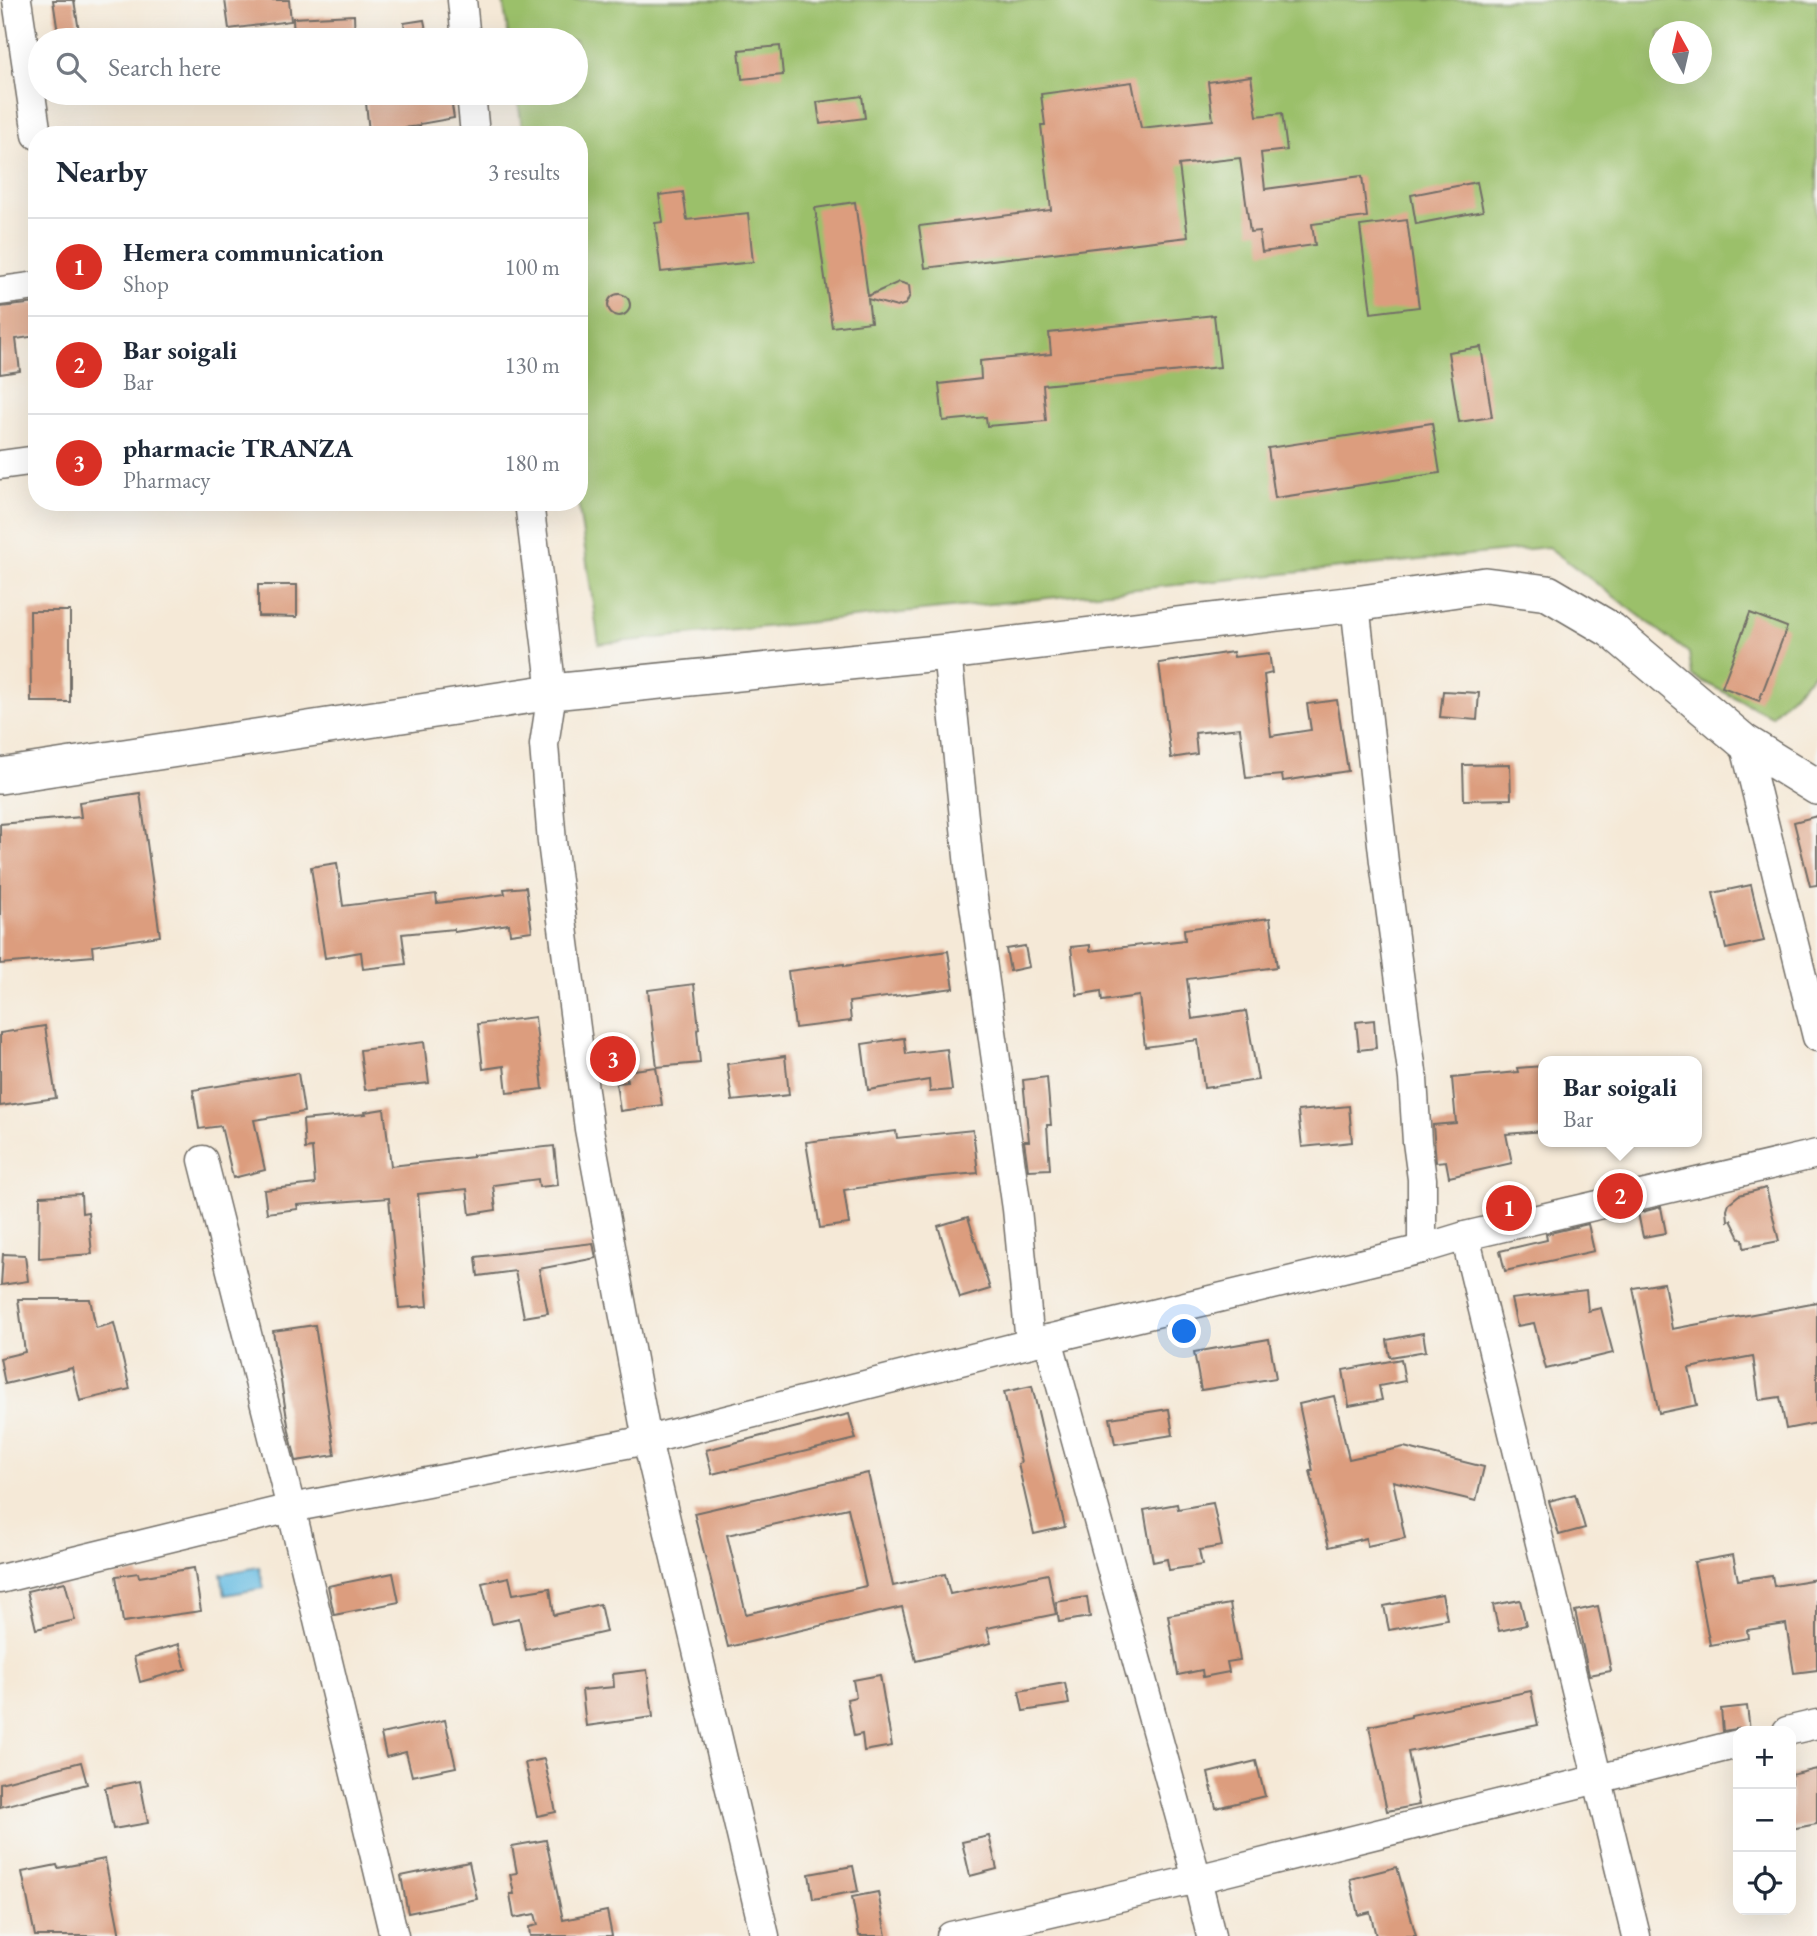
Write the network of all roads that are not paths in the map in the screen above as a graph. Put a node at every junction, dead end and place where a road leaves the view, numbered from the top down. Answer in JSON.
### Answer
{"nodes":[{"id":1,"x":17,"y":0,"type":"edge"},
{"id":2,"x":462,"y":0,"type":"edge"},
{"id":3,"x":465,"y":28,"type":"edge"},
{"id":4,"x":28,"y":74,"type":"edge"},
{"id":5,"x":33,"y":105,"type":"edge"},
{"id":6,"x":472,"y":105,"type":"edge"},
{"id":7,"x":36,"y":126,"type":"edge"},
{"id":8,"x":474,"y":126,"type":"edge"},
{"id":9,"x":28,"y":287,"type":"edge"},
{"id":10,"x":0,"y":290,"type":"edge"},
{"id":11,"x":28,"y":461,"type":"edge"},
{"id":12,"x":0,"y":465,"type":"edge"},
{"id":13,"x":530,"y":511,"type":"edge"},
{"id":14,"x":1355,"y":604,"type":"junction"},
{"id":15,"x":947,"y":652,"type":"junction"},
{"id":16,"x":552,"y":692,"type":"junction"},
{"id":17,"x":1744,"y":742,"type":"junction"},
{"id":18,"x":0,"y":776,"type":"edge"},
{"id":19,"x":1817,"y":787,"type":"edge"},
{"id":20,"x":1817,"y":1037,"type":"edge"},
{"id":21,"x":1817,"y":1154,"type":"edge"},
{"id":22,"x":203,"y":1160,"type":"dead end"},
{"id":23,"x":1465,"y":1236,"type":"junction"},
{"id":24,"x":1422,"y":1249,"type":"junction"},
{"id":25,"x":1039,"y":1341,"type":"junction"},
{"id":26,"x":647,"y":1440,"type":"junction"},
{"id":27,"x":291,"y":1508,"type":"junction"},
{"id":28,"x":0,"y":1579,"type":"edge"},
{"id":29,"x":1817,"y":1724,"type":"edge"},
{"id":30,"x":1796,"y":1729,"type":"edge"},
{"id":31,"x":1733,"y":1745,"type":"edge"},
{"id":32,"x":1599,"y":1780,"type":"junction"},
{"id":33,"x":1197,"y":1879,"type":"junction"},
{"id":34,"x":394,"y":1936,"type":"edge"},
{"id":35,"x":765,"y":1936,"type":"edge"},
{"id":36,"x":951,"y":1936,"type":"edge"},
{"id":37,"x":1211,"y":1936,"type":"edge"},
{"id":38,"x":1636,"y":1936,"type":"edge"}],
"edges":[{"from":1,"to":4,"type":"street"},
{"from":2,"to":3,"type":"street"},
{"from":5,"to":7,"type":"street"},
{"from":6,"to":8,"type":"street"},
{"from":9,"to":10,"type":"street"},
{"from":11,"to":12,"type":"street"},
{"from":13,"to":16,"type":"street"},
{"from":14,"to":15,"type":"street"},
{"from":14,"to":17,"type":"street"},
{"from":14,"to":24,"type":"street"},
{"from":15,"to":16,"type":"street"},
{"from":15,"to":25,"type":"street"},
{"from":16,"to":18,"type":"street"},
{"from":16,"to":26,"type":"street"},
{"from":17,"to":19,"type":"street"},
{"from":17,"to":20,"type":"street"},
{"from":21,"to":23,"type":"street"},
{"from":22,"to":27,"type":"street"},
{"from":23,"to":24,"type":"street"},
{"from":23,"to":32,"type":"street"},
{"from":24,"to":25,"type":"street"},
{"from":25,"to":26,"type":"street"},
{"from":25,"to":33,"type":"street"},
{"from":26,"to":27,"type":"street"},
{"from":26,"to":35,"type":"street"},
{"from":27,"to":28,"type":"street"},
{"from":27,"to":34,"type":"street"},
{"from":29,"to":30,"type":"street"},
{"from":31,"to":32,"type":"street"},
{"from":32,"to":33,"type":"street"},
{"from":32,"to":38,"type":"street"},
{"from":33,"to":36,"type":"street"},
{"from":33,"to":37,"type":"street"}]}
